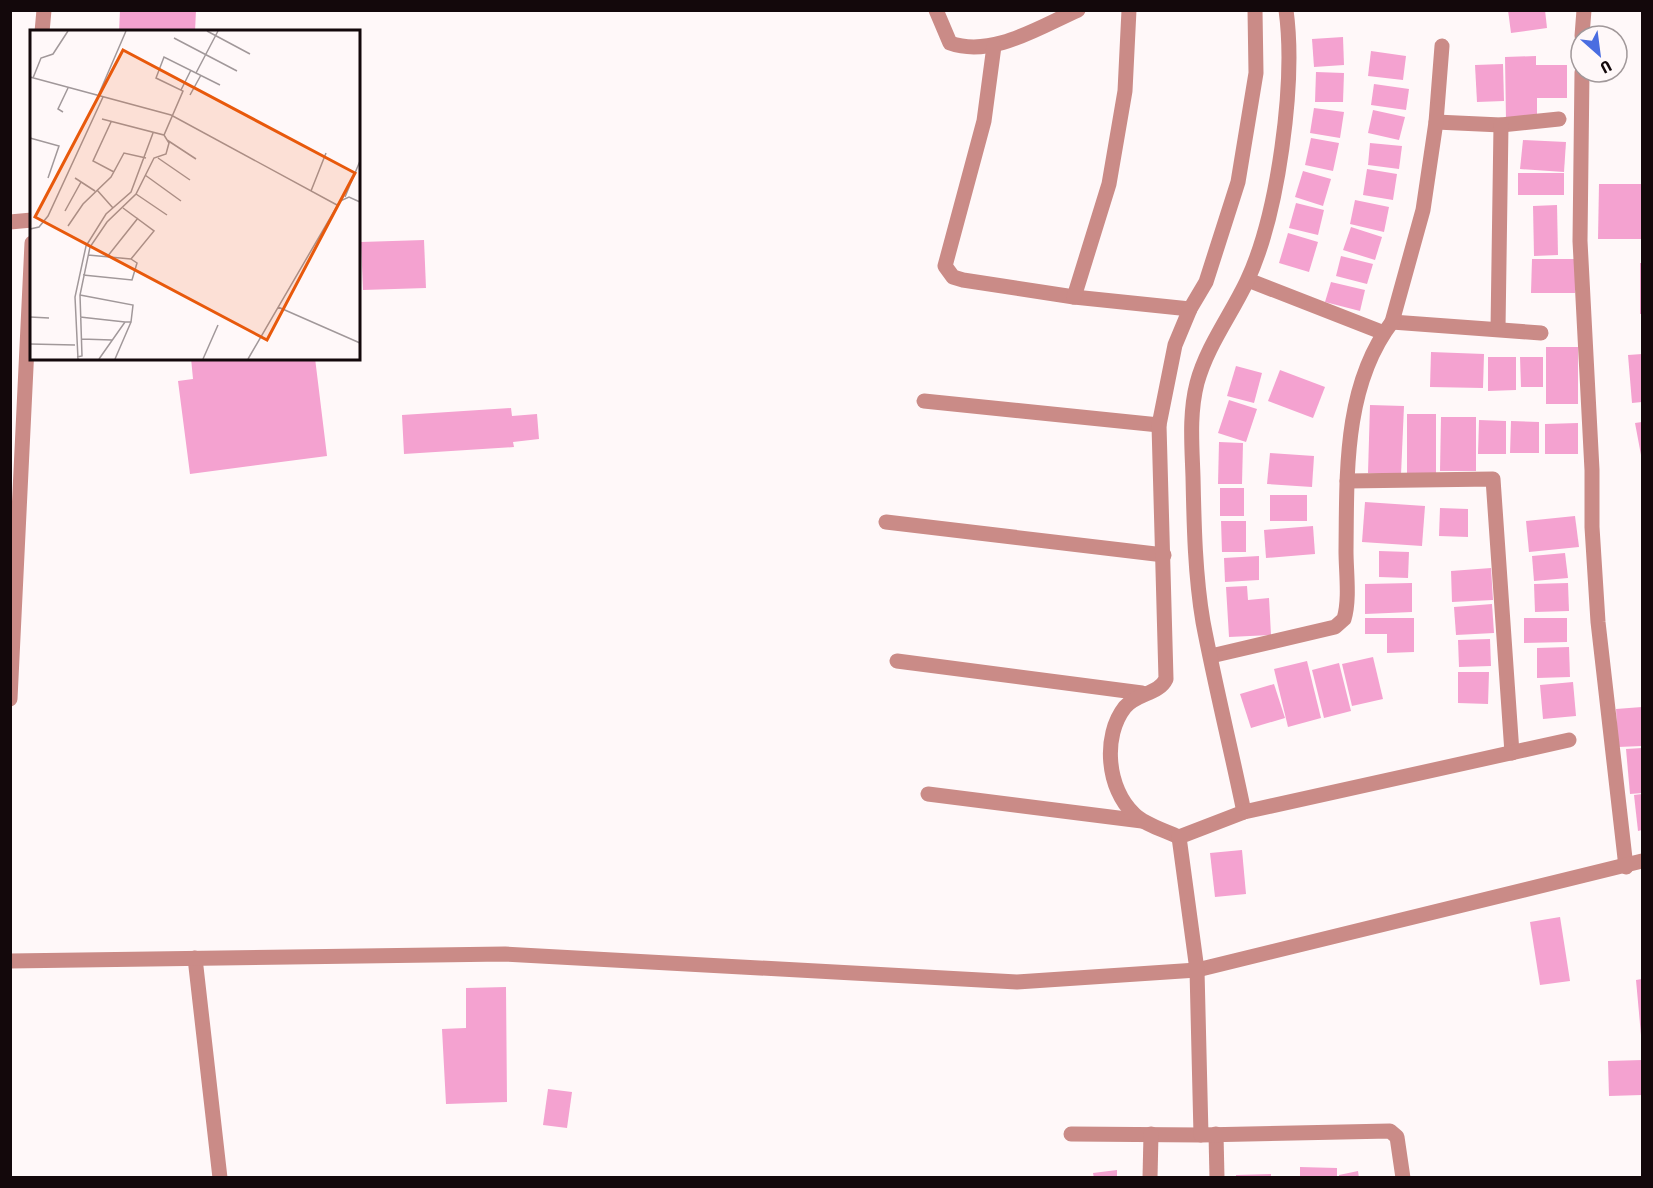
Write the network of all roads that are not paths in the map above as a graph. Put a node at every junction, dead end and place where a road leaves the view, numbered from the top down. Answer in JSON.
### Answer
{"nodes":[{"id":1,"x":44,"y":10,"type":"edge"},
{"id":2,"x":936,"y":10,"type":"edge"},
{"id":3,"x":1078,"y":10,"type":"edge"},
{"id":4,"x":1129,"y":10,"type":"edge"},
{"id":5,"x":1255,"y":10,"type":"edge"},
{"id":6,"x":1286,"y":10,"type":"edge"},
{"id":7,"x":42,"y":30,"type":"edge"},
{"id":8,"x":994,"y":46,"type":"junction"},
{"id":9,"x":1442,"y":46,"type":"dead end"},
{"id":10,"x":1582,"y":84,"type":"edge"},
{"id":11,"x":1559,"y":119,"type":"dead end"},
{"id":12,"x":1436,"y":122,"type":"junction"},
{"id":13,"x":1501,"y":125,"type":"junction"},
{"id":14,"x":30,"y":220,"type":"edge"},
{"id":15,"x":10,"y":222,"type":"edge"},
{"id":16,"x":1248,"y":280,"type":"junction"},
{"id":17,"x":30,"y":284,"type":"edge"},
{"id":18,"x":1074,"y":297,"type":"junction"},
{"id":19,"x":1190,"y":309,"type":"junction"},
{"id":20,"x":1388,"y":328,"type":"junction"},
{"id":21,"x":1498,"y":329,"type":"junction"},
{"id":22,"x":1541,"y":333,"type":"dead end"},
{"id":23,"x":924,"y":401,"type":"dead end"},
{"id":24,"x":1159,"y":424,"type":"junction"},
{"id":25,"x":1347,"y":481,"type":"junction"},
{"id":26,"x":886,"y":522,"type":"dead end"},
{"id":27,"x":1164,"y":555,"type":"junction"},
{"id":28,"x":1212,"y":656,"type":"junction"},
{"id":29,"x":897,"y":661,"type":"dead end"},
{"id":30,"x":1142,"y":693,"type":"junction"},
{"id":31,"x":10,"y":699,"type":"edge"},
{"id":32,"x":1569,"y":740,"type":"dead end"},
{"id":33,"x":1512,"y":753,"type":"junction"},
{"id":34,"x":928,"y":794,"type":"dead end"},
{"id":35,"x":1244,"y":812,"type":"junction"},
{"id":36,"x":1143,"y":821,"type":"junction"},
{"id":37,"x":1179,"y":837,"type":"junction"},
{"id":38,"x":1642,"y":861,"type":"edge"},
{"id":39,"x":1626,"y":867,"type":"junction"},
{"id":40,"x":195,"y":958,"type":"junction"},
{"id":41,"x":10,"y":961,"type":"edge"},
{"id":42,"x":1197,"y":970,"type":"junction"},
{"id":43,"x":1071,"y":1134,"type":"dead end"},
{"id":44,"x":1151,"y":1134,"type":"junction"},
{"id":45,"x":1209,"y":1135,"type":"junction"},
{"id":46,"x":220,"y":1178,"type":"edge"},
{"id":47,"x":1150,"y":1178,"type":"edge"},
{"id":48,"x":1217,"y":1178,"type":"edge"},
{"id":49,"x":1403,"y":1178,"type":"edge"}],
"edges":[{"from":1,"to":7,"type":"street"},
{"from":2,"to":8,"type":"street"},
{"from":3,"to":8,"type":"street"},
{"from":4,"to":18,"type":"street"},
{"from":5,"to":19,"type":"street"},
{"from":6,"to":16,"type":"street"},
{"from":8,"to":18,"type":"street"},
{"from":9,"to":12,"type":"street"},
{"from":10,"to":39,"type":"street"},
{"from":11,"to":13,"type":"street"},
{"from":12,"to":13,"type":"street"},
{"from":12,"to":20,"type":"street"},
{"from":13,"to":21,"type":"street"},
{"from":14,"to":15,"type":"street"},
{"from":16,"to":20,"type":"street"},
{"from":16,"to":28,"type":"street"},
{"from":17,"to":31,"type":"street"},
{"from":18,"to":19,"type":"street"},
{"from":19,"to":24,"type":"street"},
{"from":20,"to":21,"type":"street"},
{"from":20,"to":25,"type":"street"},
{"from":21,"to":22,"type":"street"},
{"from":23,"to":24,"type":"street"},
{"from":24,"to":27,"type":"street"},
{"from":25,"to":28,"type":"street"},
{"from":25,"to":33,"type":"street"},
{"from":26,"to":27,"type":"street"},
{"from":27,"to":30,"type":"street"},
{"from":28,"to":35,"type":"street"},
{"from":29,"to":30,"type":"street"},
{"from":30,"to":36,"type":"street"},
{"from":32,"to":33,"type":"street"},
{"from":33,"to":35,"type":"street"},
{"from":34,"to":36,"type":"street"},
{"from":35,"to":37,"type":"street"},
{"from":36,"to":37,"type":"street"},
{"from":37,"to":42,"type":"street"},
{"from":38,"to":39,"type":"street"},
{"from":39,"to":42,"type":"street"},
{"from":40,"to":41,"type":"street"},
{"from":40,"to":42,"type":"street"},
{"from":40,"to":46,"type":"street"},
{"from":42,"to":45,"type":"street"},
{"from":43,"to":44,"type":"street"},
{"from":44,"to":45,"type":"street"},
{"from":44,"to":47,"type":"street"},
{"from":45,"to":48,"type":"street"},
{"from":45,"to":49,"type":"street"}]}
